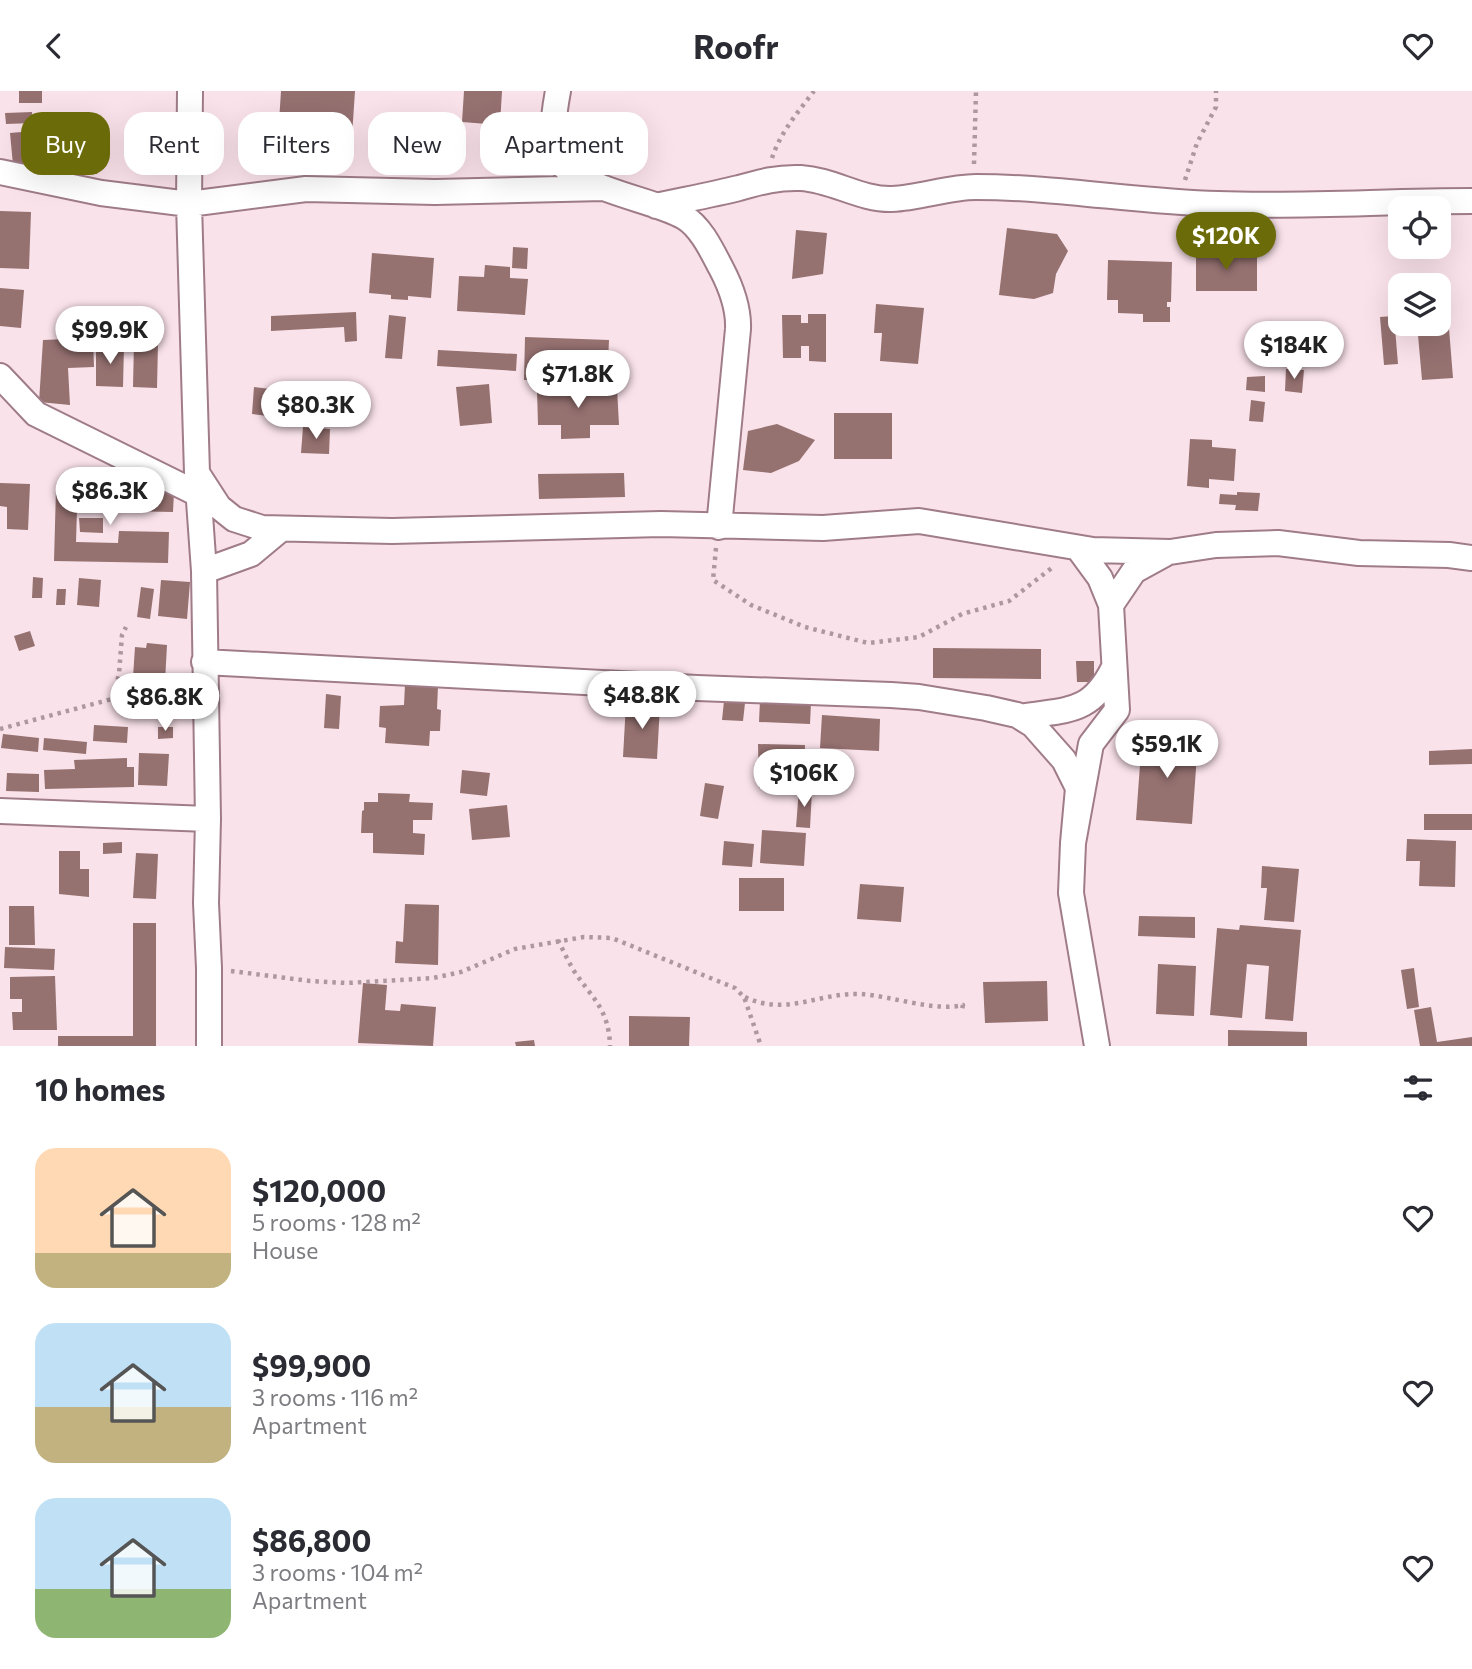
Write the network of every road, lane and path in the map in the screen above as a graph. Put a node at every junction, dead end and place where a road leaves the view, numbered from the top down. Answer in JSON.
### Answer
{"nodes":[{"id":1,"x":190,"y":91,"type":"edge"},
{"id":2,"x":558,"y":91,"type":"edge"},
{"id":3,"x":814,"y":91,"type":"edge"},
{"id":4,"x":976,"y":91,"type":"edge"},
{"id":5,"x":1216,"y":91,"type":"edge"},
{"id":6,"x":0,"y":172,"type":"edge"},
{"id":7,"x":765,"y":179,"type":"junction"},
{"id":8,"x":974,"y":187,"type":"junction"},
{"id":9,"x":604,"y":188,"type":"junction"},
{"id":10,"x":1179,"y":201,"type":"junction"},
{"id":11,"x":1472,"y":201,"type":"edge"},
{"id":12,"x":188,"y":204,"type":"junction"},
{"id":13,"x":656,"y":206,"type":"junction"},
{"id":14,"x":0,"y":376,"type":"edge"},
{"id":15,"x":198,"y":484,"type":"junction"},
{"id":16,"x":719,"y":527,"type":"junction"},
{"id":17,"x":281,"y":529,"type":"junction"},
{"id":18,"x":1078,"y":548,"type":"junction"},
{"id":19,"x":1170,"y":552,"type":"junction"},
{"id":20,"x":1472,"y":558,"type":"edge"},
{"id":21,"x":204,"y":571,"type":"junction"},
{"id":22,"x":1111,"y":605,"type":"junction"},
{"id":23,"x":126,"y":627,"type":"dead end"},
{"id":24,"x":204,"y":663,"type":"junction"},
{"id":25,"x":1113,"y":669,"type":"junction"},
{"id":26,"x":1021,"y":717,"type":"junction"},
{"id":27,"x":0,"y":729,"type":"edge"},
{"id":28,"x":0,"y":811,"type":"edge"},
{"id":29,"x":208,"y":819,"type":"junction"},
{"id":30,"x":1073,"y":843,"type":"junction"},
{"id":31,"x":558,"y":940,"type":"junction"},
{"id":32,"x":209,"y":968,"type":"junction"},
{"id":33,"x":744,"y":997,"type":"junction"},
{"id":34,"x":962,"y":1009,"type":"dead end"},
{"id":35,"x":209,"y":1046,"type":"edge"},
{"id":36,"x":610,"y":1046,"type":"edge"},
{"id":37,"x":761,"y":1046,"type":"edge"},
{"id":38,"x":1097,"y":1046,"type":"edge"}],
"edges":[{"from":1,"to":12,"type":"street"},
{"from":2,"to":9,"type":"street"},
{"from":3,"to":7,"type":"path"},
{"from":4,"to":8,"type":"path"},
{"from":5,"to":10,"type":"path"},
{"from":6,"to":12,"type":"street"},
{"from":7,"to":8,"type":"street"},
{"from":7,"to":13,"type":"street"},
{"from":8,"to":10,"type":"street"},
{"from":9,"to":12,"type":"street"},
{"from":9,"to":13,"type":"street"},
{"from":10,"to":11,"type":"street"},
{"from":12,"to":15,"type":"street"},
{"from":13,"to":16,"type":"street"},
{"from":14,"to":15,"type":"street"},
{"from":15,"to":17,"type":"street"},
{"from":15,"to":21,"type":"street"},
{"from":16,"to":17,"type":"street"},
{"from":16,"to":18,"type":"street"},
{"from":16,"to":18,"type":"path"},
{"from":17,"to":21,"type":"street"},
{"from":18,"to":19,"type":"street"},
{"from":18,"to":22,"type":"street"},
{"from":19,"to":20,"type":"street"},
{"from":19,"to":22,"type":"street"},
{"from":21,"to":24,"type":"street"},
{"from":22,"to":25,"type":"street"},
{"from":23,"to":27,"type":"path"},
{"from":24,"to":26,"type":"street"},
{"from":24,"to":29,"type":"street"},
{"from":25,"to":26,"type":"street"},
{"from":25,"to":30,"type":"street"},
{"from":26,"to":30,"type":"street"},
{"from":28,"to":29,"type":"street"},
{"from":29,"to":32,"type":"street"},
{"from":30,"to":38,"type":"street"},
{"from":31,"to":32,"type":"path"},
{"from":31,"to":33,"type":"path"},
{"from":31,"to":36,"type":"path"},
{"from":32,"to":35,"type":"street"},
{"from":33,"to":34,"type":"path"},
{"from":33,"to":37,"type":"path"}]}
